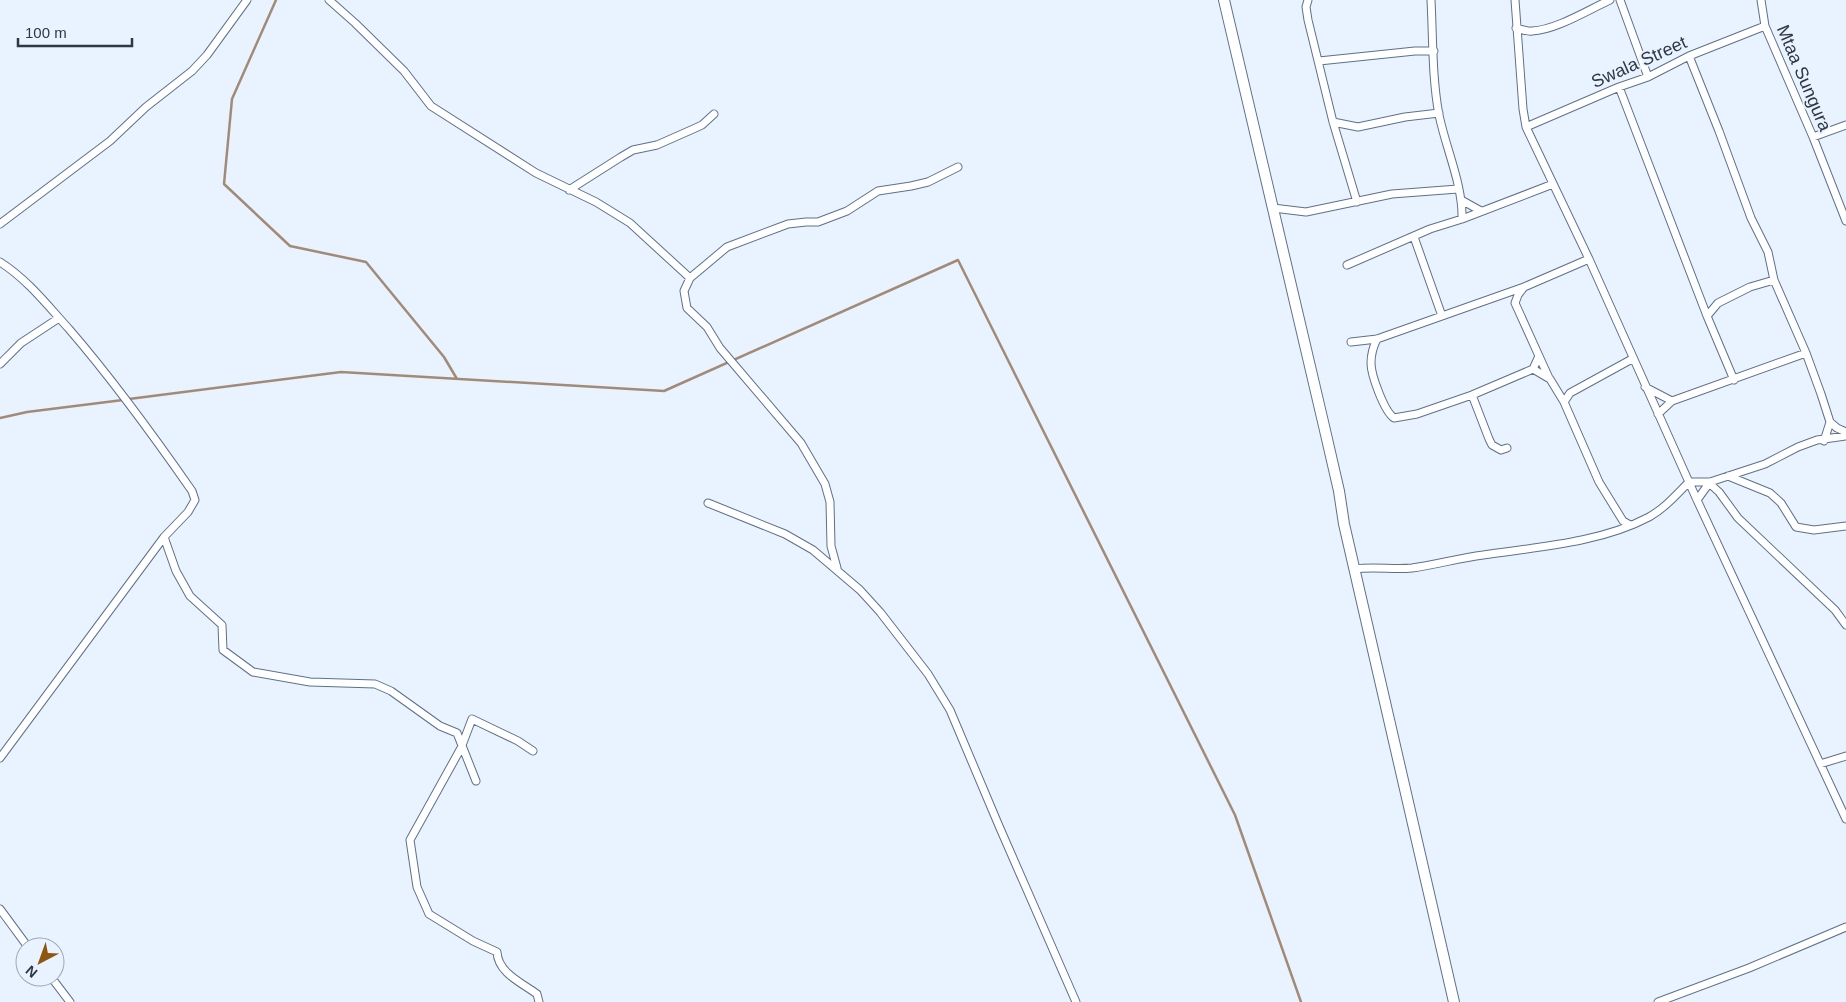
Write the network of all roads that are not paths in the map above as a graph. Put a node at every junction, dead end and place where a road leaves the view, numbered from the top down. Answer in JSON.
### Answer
{"nodes":[{"id":1,"x":247,"y":0,"type":"edge"},
{"id":2,"x":329,"y":0,"type":"edge"},
{"id":3,"x":1224,"y":0,"type":"edge"},
{"id":4,"x":1308,"y":0,"type":"edge"},
{"id":5,"x":1432,"y":0,"type":"edge"},
{"id":6,"x":1515,"y":0,"type":"edge"},
{"id":7,"x":1610,"y":0,"type":"edge"},
{"id":8,"x":1620,"y":0,"type":"edge"},
{"id":9,"x":1761,"y":0,"type":"edge"},
{"id":10,"x":1765,"y":26,"type":"junction"},
{"id":11,"x":1516,"y":28,"type":"junction"},
{"id":12,"x":1434,"y":52,"type":"junction"},
{"id":13,"x":1688,"y":56,"type":"junction"},
{"id":14,"x":1319,"y":61,"type":"junction"},
{"id":15,"x":1648,"y":77,"type":"junction"},
{"id":16,"x":1619,"y":87,"type":"junction"},
{"id":17,"x":1439,"y":113,"type":"junction"},
{"id":18,"x":714,"y":114,"type":"dead end"},
{"id":19,"x":1333,"y":122,"type":"junction"},
{"id":20,"x":1846,"y":125,"type":"edge"},
{"id":21,"x":1526,"y":128,"type":"junction"},
{"id":22,"x":1813,"y":136,"type":"junction"},
{"id":23,"x":958,"y":167,"type":"dead end"},
{"id":24,"x":1553,"y":184,"type":"junction"},
{"id":25,"x":1458,"y":189,"type":"junction"},
{"id":26,"x":569,"y":190,"type":"junction"},
{"id":27,"x":1463,"y":201,"type":"junction"},
{"id":28,"x":1357,"y":202,"type":"junction"},
{"id":29,"x":1273,"y":208,"type":"junction"},
{"id":30,"x":1481,"y":211,"type":"junction"},
{"id":31,"x":1462,"y":219,"type":"junction"},
{"id":32,"x":1846,"y":221,"type":"edge"},
{"id":33,"x":0,"y":224,"type":"edge"},
{"id":34,"x":1414,"y":236,"type":"junction"},
{"id":35,"x":1589,"y":259,"type":"junction"},
{"id":36,"x":0,"y":262,"type":"edge"},
{"id":37,"x":1347,"y":265,"type":"dead end"},
{"id":38,"x":690,"y":278,"type":"junction"},
{"id":39,"x":1774,"y":280,"type":"junction"},
{"id":40,"x":1524,"y":287,"type":"junction"},
{"id":41,"x":1442,"y":316,"type":"junction"},
{"id":42,"x":1707,"y":316,"type":"junction"},
{"id":43,"x":59,"y":318,"type":"junction"},
{"id":44,"x":1377,"y":339,"type":"junction"},
{"id":45,"x":1351,"y":342,"type":"dead end"},
{"id":46,"x":1806,"y":353,"type":"junction"},
{"id":47,"x":1539,"y":356,"type":"junction"},
{"id":48,"x":1632,"y":359,"type":"junction"},
{"id":49,"x":0,"y":364,"type":"edge"},
{"id":50,"x":1533,"y":369,"type":"junction"},
{"id":51,"x":1550,"y":379,"type":"junction"},
{"id":52,"x":1734,"y":380,"type":"junction"},
{"id":53,"x":1645,"y":387,"type":"junction"},
{"id":54,"x":1558,"y":391,"type":"junction"},
{"id":55,"x":1570,"y":393,"type":"junction"},
{"id":56,"x":1472,"y":395,"type":"junction"},
{"id":57,"x":1672,"y":401,"type":"junction"},
{"id":58,"x":1564,"y":402,"type":"junction"},
{"id":59,"x":1658,"y":414,"type":"junction"},
{"id":60,"x":1830,"y":422,"type":"junction"},
{"id":61,"x":1846,"y":434,"type":"edge"},
{"id":62,"x":1824,"y":440,"type":"junction"},
{"id":63,"x":1507,"y":448,"type":"dead end"},
{"id":64,"x":1728,"y":476,"type":"junction"},
{"id":65,"x":1689,"y":482,"type":"junction"},
{"id":66,"x":1709,"y":482,"type":"junction"},
{"id":67,"x":1697,"y":500,"type":"junction"},
{"id":68,"x":708,"y":503,"type":"dead end"},
{"id":69,"x":1630,"y":525,"type":"junction"},
{"id":70,"x":1846,"y":526,"type":"edge"},
{"id":71,"x":164,"y":536,"type":"junction"},
{"id":72,"x":1355,"y":569,"type":"junction"},
{"id":73,"x":838,"y":571,"type":"junction"},
{"id":74,"x":1846,"y":625,"type":"edge"},
{"id":75,"x":461,"y":748,"type":"junction"},
{"id":76,"x":533,"y":751,"type":"dead end"},
{"id":77,"x":1846,"y":756,"type":"edge"},
{"id":78,"x":0,"y":758,"type":"edge"},
{"id":79,"x":1820,"y":764,"type":"junction"},
{"id":80,"x":476,"y":781,"type":"dead end"},
{"id":81,"x":1846,"y":819,"type":"edge"},
{"id":82,"x":0,"y":909,"type":"edge"},
{"id":83,"x":1846,"y":928,"type":"edge"},
{"id":84,"x":21,"y":937,"type":"edge"},
{"id":85,"x":59,"y":987,"type":"edge"},
{"id":86,"x":70,"y":1002,"type":"edge"},
{"id":87,"x":539,"y":1002,"type":"edge"},
{"id":88,"x":1076,"y":1002,"type":"edge"},
{"id":89,"x":1454,"y":1002,"type":"edge"},
{"id":90,"x":1658,"y":1002,"type":"edge"}],
"edges":[{"from":1,"to":33,"type":"street"},
{"from":2,"to":26,"type":"street"},
{"from":3,"to":29,"type":"street"},
{"from":4,"to":14,"type":"street"},
{"from":5,"to":12,"type":"street"},
{"from":6,"to":11,"type":"street"},
{"from":7,"to":11,"type":"street"},
{"from":8,"to":15,"type":"street"},
{"from":9,"to":10,"type":"street","name":"Mtaa Sungura"},
{"from":10,"to":13,"type":"street","name":"Swala Street"},
{"from":10,"to":22,"type":"street","name":"Mtaa Sungura"},
{"from":11,"to":21,"type":"street"},
{"from":12,"to":14,"type":"street"},
{"from":12,"to":17,"type":"street"},
{"from":13,"to":15,"type":"street","name":"Swala Street"},
{"from":13,"to":39,"type":"street"},
{"from":14,"to":19,"type":"street"},
{"from":15,"to":16,"type":"street","name":"Swala Street"},
{"from":16,"to":21,"type":"street","name":"Swala Street"},
{"from":16,"to":42,"type":"street"},
{"from":17,"to":19,"type":"street"},
{"from":17,"to":25,"type":"street"},
{"from":18,"to":26,"type":"street"},
{"from":19,"to":28,"type":"street"},
{"from":20,"to":22,"type":"street"},
{"from":21,"to":24,"type":"street"},
{"from":22,"to":32,"type":"street","name":"Mtaa Sungura"},
{"from":23,"to":38,"type":"street"},
{"from":24,"to":30,"type":"street"},
{"from":24,"to":35,"type":"street"},
{"from":25,"to":27,"type":"street"},
{"from":25,"to":28,"type":"street"},
{"from":26,"to":38,"type":"street"},
{"from":27,"to":30,"type":"street"},
{"from":27,"to":31,"type":"street"},
{"from":28,"to":29,"type":"street"},
{"from":29,"to":72,"type":"street"},
{"from":30,"to":31,"type":"street"},
{"from":31,"to":34,"type":"street"},
{"from":34,"to":37,"type":"street"},
{"from":34,"to":41,"type":"street"},
{"from":35,"to":40,"type":"street"},
{"from":35,"to":48,"type":"street"},
{"from":36,"to":43,"type":"street"},
{"from":38,"to":73,"type":"street"},
{"from":39,"to":42,"type":"street"},
{"from":39,"to":46,"type":"street"},
{"from":40,"to":41,"type":"street"},
{"from":40,"to":47,"type":"street"},
{"from":41,"to":44,"type":"street"},
{"from":42,"to":52,"type":"street"},
{"from":43,"to":49,"type":"street"},
{"from":43,"to":71,"type":"street"},
{"from":44,"to":45,"type":"street"},
{"from":44,"to":56,"type":"street"},
{"from":46,"to":52,"type":"street"},
{"from":46,"to":60,"type":"street"},
{"from":47,"to":50,"type":"street"},
{"from":47,"to":51,"type":"street"},
{"from":48,"to":53,"type":"street"},
{"from":48,"to":55,"type":"street"},
{"from":50,"to":51,"type":"street"},
{"from":50,"to":56,"type":"street"},
{"from":51,"to":54,"type":"street"},
{"from":52,"to":57,"type":"street"},
{"from":53,"to":57,"type":"street"},
{"from":53,"to":59,"type":"street"},
{"from":54,"to":55,"type":"street"},
{"from":54,"to":58,"type":"street"},
{"from":55,"to":58,"type":"street"},
{"from":56,"to":63,"type":"street"},
{"from":57,"to":59,"type":"street"},
{"from":58,"to":69,"type":"street"},
{"from":59,"to":65,"type":"street"},
{"from":60,"to":61,"type":"street"},
{"from":60,"to":62,"type":"street"},
{"from":61,"to":62,"type":"street"},
{"from":62,"to":64,"type":"street"},
{"from":64,"to":66,"type":"street"},
{"from":64,"to":70,"type":"street"},
{"from":65,"to":66,"type":"street"},
{"from":65,"to":67,"type":"street"},
{"from":65,"to":69,"type":"street"},
{"from":66,"to":67,"type":"street"},
{"from":66,"to":74,"type":"street"},
{"from":67,"to":79,"type":"street"},
{"from":68,"to":73,"type":"street"},
{"from":69,"to":72,"type":"street"},
{"from":71,"to":75,"type":"street"},
{"from":71,"to":78,"type":"street"},
{"from":72,"to":89,"type":"street"},
{"from":73,"to":88,"type":"street"},
{"from":75,"to":76,"type":"street"},
{"from":75,"to":80,"type":"street"},
{"from":75,"to":87,"type":"street"},
{"from":77,"to":79,"type":"street"},
{"from":79,"to":81,"type":"street"},
{"from":82,"to":84,"type":"street"},
{"from":83,"to":90,"type":"street"},
{"from":85,"to":86,"type":"street"}]}
